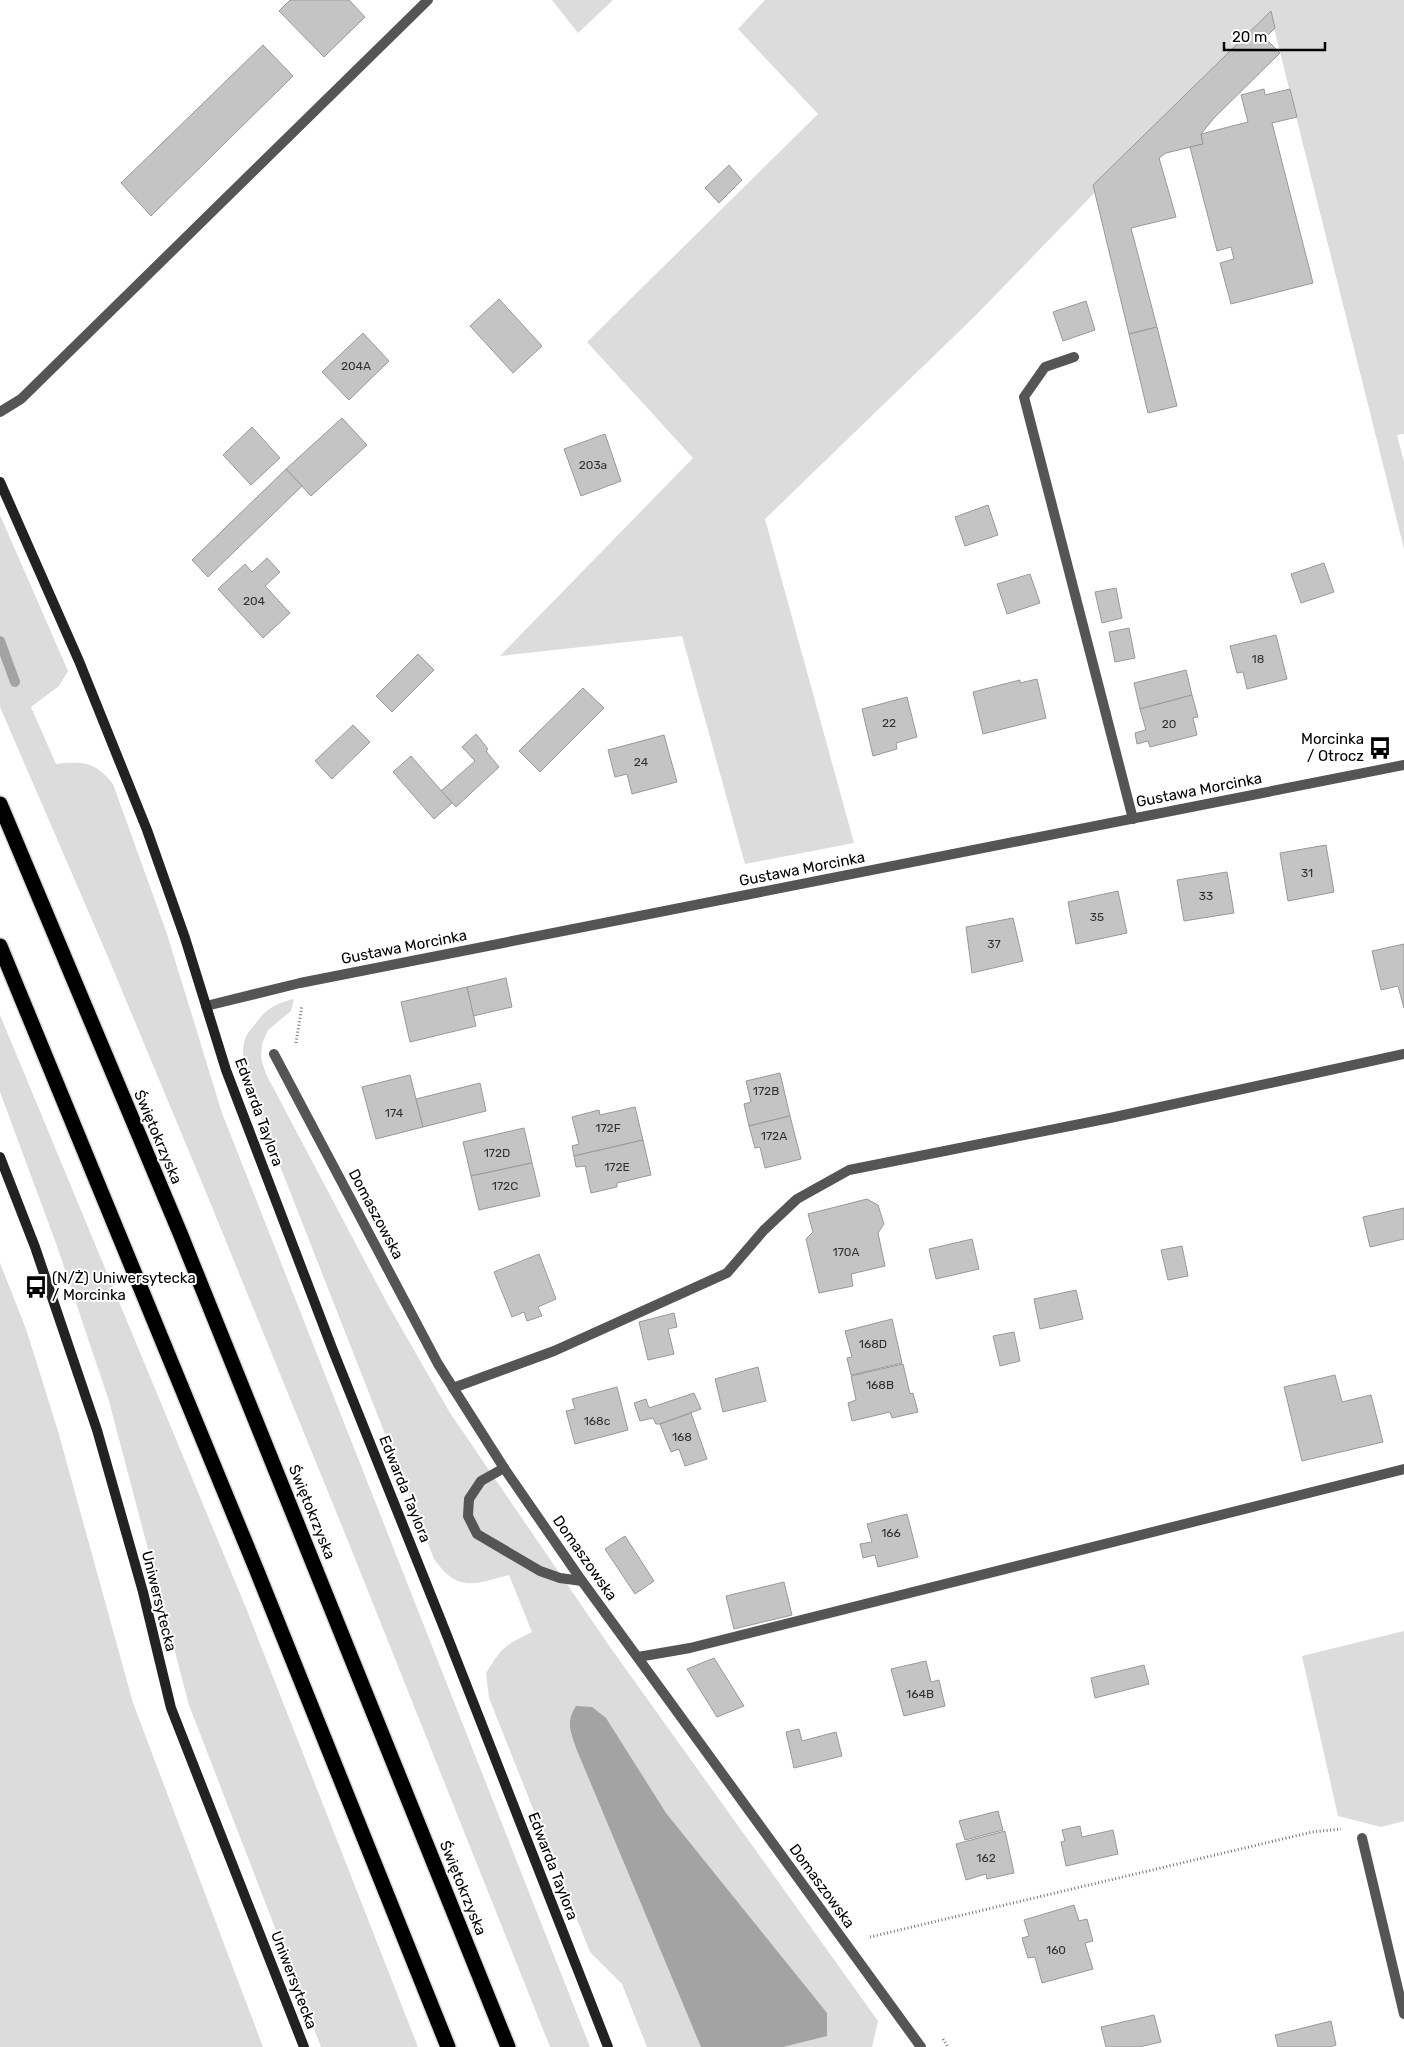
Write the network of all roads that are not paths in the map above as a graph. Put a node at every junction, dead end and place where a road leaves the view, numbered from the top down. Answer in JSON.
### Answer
{"nodes":[{"id":1,"x":421,"y":2,"type":"edge"},
{"id":2,"x":1074,"y":357,"type":"dead end"},
{"id":3,"x":0,"y":412,"type":"edge"},
{"id":4,"x":0,"y":482,"type":"edge"},
{"id":5,"x":1404,"y":765,"type":"edge"},
{"id":6,"x":0,"y":804,"type":"edge"},
{"id":7,"x":1133,"y":819,"type":"junction"},
{"id":8,"x":0,"y":946,"type":"edge"},
{"id":9,"x":206,"y":1006,"type":"junction"},
{"id":10,"x":274,"y":1054,"type":"dead end"},
{"id":11,"x":1404,"y":1054,"type":"edge"},
{"id":12,"x":0,"y":1157,"type":"edge"},
{"id":13,"x":453,"y":1388,"type":"junction"},
{"id":14,"x":504,"y":1468,"type":"junction"},
{"id":15,"x":1404,"y":1469,"type":"edge"},
{"id":16,"x":582,"y":1581,"type":"junction"},
{"id":17,"x":638,"y":1657,"type":"junction"},
{"id":18,"x":1362,"y":1838,"type":"road end"},
{"id":19,"x":1404,"y":2014,"type":"edge"},
{"id":20,"x":304,"y":2047,"type":"edge"},
{"id":21,"x":448,"y":2047,"type":"edge"},
{"id":22,"x":508,"y":2047,"type":"edge"},
{"id":23,"x":608,"y":2047,"type":"edge"},
{"id":24,"x":921,"y":2047,"type":"edge"}],
"edges":[{"from":1,"to":3,"type":"street"},
{"from":2,"to":7,"type":"street"},
{"from":4,"to":9,"type":"street","name":"Edwarda Taylora"},
{"from":5,"to":7,"type":"street","name":"Gustawa Morcinka"},
{"from":6,"to":22,"type":"highway","name":"Świętokrzyska"},
{"from":7,"to":9,"type":"street","name":"Gustawa Morcinka"},
{"from":8,"to":21,"type":"highway"},
{"from":9,"to":23,"type":"street","name":"Edwarda Taylora"},
{"from":10,"to":13,"type":"street","name":"Domaszowska"},
{"from":11,"to":13,"type":"street"},
{"from":12,"to":20,"type":"street","name":"Uniwersytecka"},
{"from":13,"to":14,"type":"street","name":"Domaszowska"},
{"from":14,"to":16,"type":"street","name":"Domaszowska"},
{"from":14,"to":16,"type":"street"},
{"from":15,"to":17,"type":"street"},
{"from":16,"to":17,"type":"street","name":"Domaszowska"},
{"from":17,"to":24,"type":"street","name":"Domaszowska"},
{"from":18,"to":19,"type":"street"}]}
